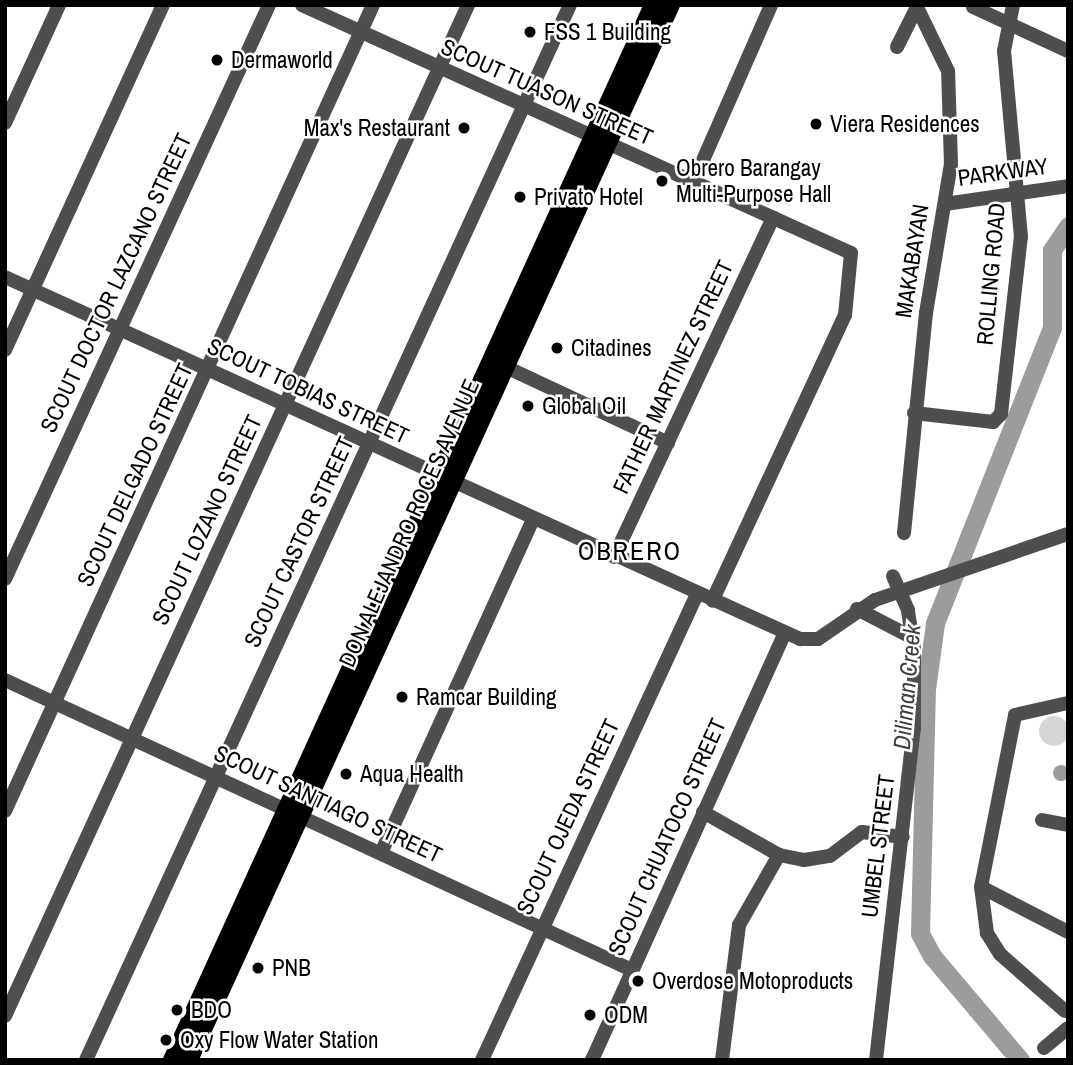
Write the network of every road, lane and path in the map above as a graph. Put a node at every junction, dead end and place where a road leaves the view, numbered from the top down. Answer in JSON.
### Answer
{"nodes":[{"id":1,"x":59,"y":5,"type":"edge"},
{"id":2,"x":163,"y":5,"type":"edge"},
{"id":3,"x":269,"y":5,"type":"edge"},
{"id":4,"x":302,"y":5,"type":"edge"},
{"id":5,"x":373,"y":5,"type":"edge"},
{"id":6,"x":468,"y":5,"type":"edge"},
{"id":7,"x":570,"y":5,"type":"edge"},
{"id":8,"x":653,"y":5,"type":"edge"},
{"id":9,"x":671,"y":5,"type":"edge"},
{"id":10,"x":771,"y":5,"type":"edge"},
{"id":11,"x":1013,"y":5,"type":"edge"},
{"id":12,"x":916,"y":7,"type":"edge"},
{"id":13,"x":973,"y":7,"type":"dead end"},
{"id":14,"x":1008,"y":23,"type":"junction"},
{"id":15,"x":652,"y":26,"type":"junction"},
{"id":16,"x":361,"y":32,"type":"junction"},
{"id":17,"x":897,"y":47,"type":"dead end"},
{"id":18,"x":1068,"y":51,"type":"edge"},
{"id":19,"x":439,"y":68,"type":"junction"},
{"id":20,"x":524,"y":106,"type":"junction"},
{"id":21,"x":5,"y":123,"type":"edge"},
{"id":22,"x":601,"y":140,"type":"junction"},
{"id":23,"x":693,"y":183,"type":"junction"},
{"id":24,"x":1068,"y":186,"type":"edge"},
{"id":25,"x":1020,"y":191,"type":"junction"},
{"id":26,"x":945,"y":205,"type":"junction"},
{"id":27,"x":773,"y":217,"type":"junction"},
{"id":28,"x":5,"y":277,"type":"edge"},
{"id":29,"x":33,"y":289,"type":"junction"},
{"id":30,"x":120,"y":330,"type":"junction"},
{"id":31,"x":5,"y":350,"type":"edge"},
{"id":32,"x":506,"y":367,"type":"junction"},
{"id":33,"x":208,"y":370,"type":"junction"},
{"id":34,"x":285,"y":405,"type":"junction"},
{"id":35,"x":914,"y":413,"type":"junction"},
{"id":36,"x":668,"y":443,"type":"junction"},
{"id":37,"x":369,"y":444,"type":"junction"},
{"id":38,"x":446,"y":480,"type":"junction"},
{"id":39,"x":533,"y":520,"type":"junction"},
{"id":40,"x":904,"y":533,"type":"dead end"},
{"id":41,"x":1068,"y":534,"type":"edge"},
{"id":42,"x":614,"y":557,"type":"junction"},
{"id":43,"x":893,"y":576,"type":"dead end"},
{"id":44,"x":5,"y":579,"type":"edge"},
{"id":45,"x":696,"y":594,"type":"junction"},
{"id":46,"x":712,"y":601,"type":"junction"},
{"id":47,"x":857,"y":609,"type":"junction"},
{"id":48,"x":784,"y":634,"type":"junction"},
{"id":49,"x":911,"y":637,"type":"junction"},
{"id":50,"x":5,"y":680,"type":"edge"},
{"id":51,"x":55,"y":703,"type":"junction"},
{"id":52,"x":1068,"y":703,"type":"edge"},
{"id":53,"x":132,"y":738,"type":"junction"},
{"id":54,"x":216,"y":777,"type":"junction"},
{"id":55,"x":5,"y":811,"type":"edge"},
{"id":56,"x":703,"y":812,"type":"junction"},
{"id":57,"x":294,"y":813,"type":"junction"},
{"id":58,"x":1042,"y":820,"type":"dead end"},
{"id":59,"x":1068,"y":825,"type":"edge"},
{"id":60,"x":903,"y":837,"type":"junction"},
{"id":61,"x":381,"y":853,"type":"junction"},
{"id":62,"x":779,"y":855,"type":"junction"},
{"id":63,"x":981,"y":887,"type":"junction"},
{"id":64,"x":542,"y":929,"type":"junction"},
{"id":65,"x":1068,"y":932,"type":"edge"},
{"id":66,"x":632,"y":970,"type":"junction"},
{"id":67,"x":1067,"y":1012,"type":"edge"},
{"id":68,"x":5,"y":1016,"type":"edge"},
{"id":69,"x":1068,"y":1028,"type":"edge"},
{"id":70,"x":1044,"y":1048,"type":"dead end"},
{"id":71,"x":86,"y":1060,"type":"edge"},
{"id":72,"x":172,"y":1060,"type":"edge"},
{"id":73,"x":189,"y":1060,"type":"edge"},
{"id":74,"x":482,"y":1060,"type":"edge"},
{"id":75,"x":592,"y":1060,"type":"edge"},
{"id":76,"x":722,"y":1060,"type":"edge"},
{"id":77,"x":876,"y":1060,"type":"edge"}],
"edges":[{"from":1,"to":21,"type":"street"},
{"from":2,"to":29,"type":"street"},
{"from":3,"to":30,"type":"street","name":"SCOUT DOCTOR LAZCANO STREET"},
{"from":4,"to":16,"type":"street","name":"SCOUT TUASON STREET"},
{"from":5,"to":16,"type":"street","name":"SCOUT DELGADO STREET"},
{"from":6,"to":19,"type":"street","name":"SCOUT LOZANO STREET"},
{"from":7,"to":20,"type":"street","name":"SCOUT CASTOR STREET"},
{"from":8,"to":15,"type":"main road","name":"DON ALEJANDRO ROCES AVENUE"},
{"from":9,"to":15,"type":"main road","name":"DON ALEJANDRO ROCES AVENUE"},
{"from":10,"to":23,"type":"street"},
{"from":11,"to":14,"type":"street","name":"ROLLING ROAD"},
{"from":12,"to":17,"type":"street"},
{"from":12,"to":26,"type":"street","name":"MAKABAYAN"},
{"from":13,"to":14,"type":"street"},
{"from":14,"to":18,"type":"street"},
{"from":14,"to":25,"type":"street","name":"ROLLING ROAD"},
{"from":15,"to":22,"type":"main road","name":"DON ALEJANDRO ROCES AVENUE"},
{"from":16,"to":19,"type":"street","name":"SCOUT TUASON STREET"},
{"from":16,"to":33,"type":"street","name":"SCOUT DELGADO STREET"},
{"from":19,"to":20,"type":"street","name":"SCOUT TUASON STREET"},
{"from":19,"to":34,"type":"street","name":"SCOUT LOZANO STREET"},
{"from":20,"to":22,"type":"street","name":"SCOUT TUASON STREET"},
{"from":20,"to":37,"type":"street","name":"SCOUT CASTOR STREET"},
{"from":22,"to":23,"type":"street","name":"SCOUT TUASON STREET"},
{"from":22,"to":32,"type":"main road","name":"DON ALEJANDRO ROCES AVENUE"},
{"from":22,"to":38,"type":"main road","name":"DON ALEJANDRO ROCES AVENUE"},
{"from":23,"to":27,"type":"street","name":"SCOUT TUASON STREET"},
{"from":24,"to":25,"type":"street","name":"PARKWAY"},
{"from":25,"to":26,"type":"street","name":"PARKWAY"},
{"from":25,"to":35,"type":"street","name":"ROLLING ROAD"},
{"from":26,"to":35,"type":"street","name":"MAKABAYAN"},
{"from":27,"to":36,"type":"street","name":"FATHER MARTINEZ STREET"},
{"from":27,"to":46,"type":"street","name":"SCOUT TUASON STREET"},
{"from":28,"to":29,"type":"street","name":"SCOUT TOBIAS STREET"},
{"from":29,"to":30,"type":"street","name":"SCOUT TOBIAS STREET"},
{"from":29,"to":31,"type":"street"},
{"from":30,"to":33,"type":"street","name":"SCOUT TOBIAS STREET"},
{"from":30,"to":44,"type":"street","name":"SCOUT DOCTOR LAZCANO STREET"},
{"from":32,"to":36,"type":"street"},
{"from":32,"to":38,"type":"main road","name":"DON ALEJANDRO ROCES AVENUE"},
{"from":33,"to":34,"type":"street","name":"SCOUT TOBIAS STREET"},
{"from":33,"to":51,"type":"street","name":"SCOUT DELGADO STREET"},
{"from":34,"to":37,"type":"street","name":"SCOUT TOBIAS STREET"},
{"from":34,"to":53,"type":"street","name":"SCOUT LOZANO STREET"},
{"from":35,"to":40,"type":"street","name":"MAKABAYAN"},
{"from":36,"to":42,"type":"street","name":"FATHER MARTINEZ STREET"},
{"from":37,"to":38,"type":"street","name":"SCOUT TOBIAS STREET"},
{"from":37,"to":54,"type":"street","name":"SCOUT CASTOR STREET"},
{"from":38,"to":39,"type":"street","name":"SCOUT TOBIAS STREET"},
{"from":38,"to":57,"type":"main road","name":"DON ALEJANDRO ROCES AVENUE"},
{"from":39,"to":42,"type":"street","name":"SCOUT TOBIAS STREET"},
{"from":39,"to":61,"type":"street"},
{"from":41,"to":47,"type":"street","name":"SCOUT TOBIAS STREET"},
{"from":42,"to":45,"type":"street","name":"SCOUT TOBIAS STREET"},
{"from":43,"to":49,"type":"street","name":"UMBEL STREET"},
{"from":45,"to":46,"type":"street","name":"SCOUT TOBIAS STREET"},
{"from":45,"to":64,"type":"street","name":"SCOUT OJEDA STREET"},
{"from":46,"to":48,"type":"street","name":"SCOUT TOBIAS STREET"},
{"from":47,"to":48,"type":"street","name":"SCOUT TOBIAS STREET"},
{"from":47,"to":49,"type":"street"},
{"from":48,"to":56,"type":"street","name":"SCOUT CHUATOCO STREET"},
{"from":49,"to":60,"type":"street","name":"UMBEL STREET"},
{"from":50,"to":51,"type":"street","name":"SCOUT SANTIAGO STREET"},
{"from":51,"to":53,"type":"street","name":"SCOUT SANTIAGO STREET"},
{"from":51,"to":55,"type":"street","name":"SCOUT DELGADO STREET"},
{"from":52,"to":63,"type":"street"},
{"from":53,"to":54,"type":"street","name":"SCOUT SANTIAGO STREET"},
{"from":53,"to":68,"type":"street","name":"SCOUT LOZANO STREET"},
{"from":54,"to":57,"type":"street","name":"SCOUT SANTIAGO STREET"},
{"from":54,"to":71,"type":"street","name":"SCOUT CASTOR STREET"},
{"from":56,"to":62,"type":"street"},
{"from":56,"to":66,"type":"street","name":"SCOUT CHUATOCO STREET"},
{"from":57,"to":61,"type":"street","name":"SCOUT SANTIAGO STREET"},
{"from":57,"to":72,"type":"main road","name":"DON ALEJANDRO ROCES AVENUE"},
{"from":57,"to":73,"type":"main road","name":"DON ALEJANDRO ROCES AVENUE"},
{"from":58,"to":59,"type":"street"},
{"from":60,"to":62,"type":"street"},
{"from":60,"to":77,"type":"street","name":"UMBEL STREET"},
{"from":61,"to":64,"type":"street","name":"SCOUT SANTIAGO STREET"},
{"from":62,"to":76,"type":"street"},
{"from":63,"to":65,"type":"street"},
{"from":63,"to":67,"type":"street"},
{"from":64,"to":66,"type":"street","name":"SCOUT SANTIAGO STREET"},
{"from":64,"to":74,"type":"street","name":"SCOUT OJEDA STREET"},
{"from":66,"to":75,"type":"street","name":"SCOUT CHUATOCO STREET"},
{"from":69,"to":70,"type":"street"}]}
